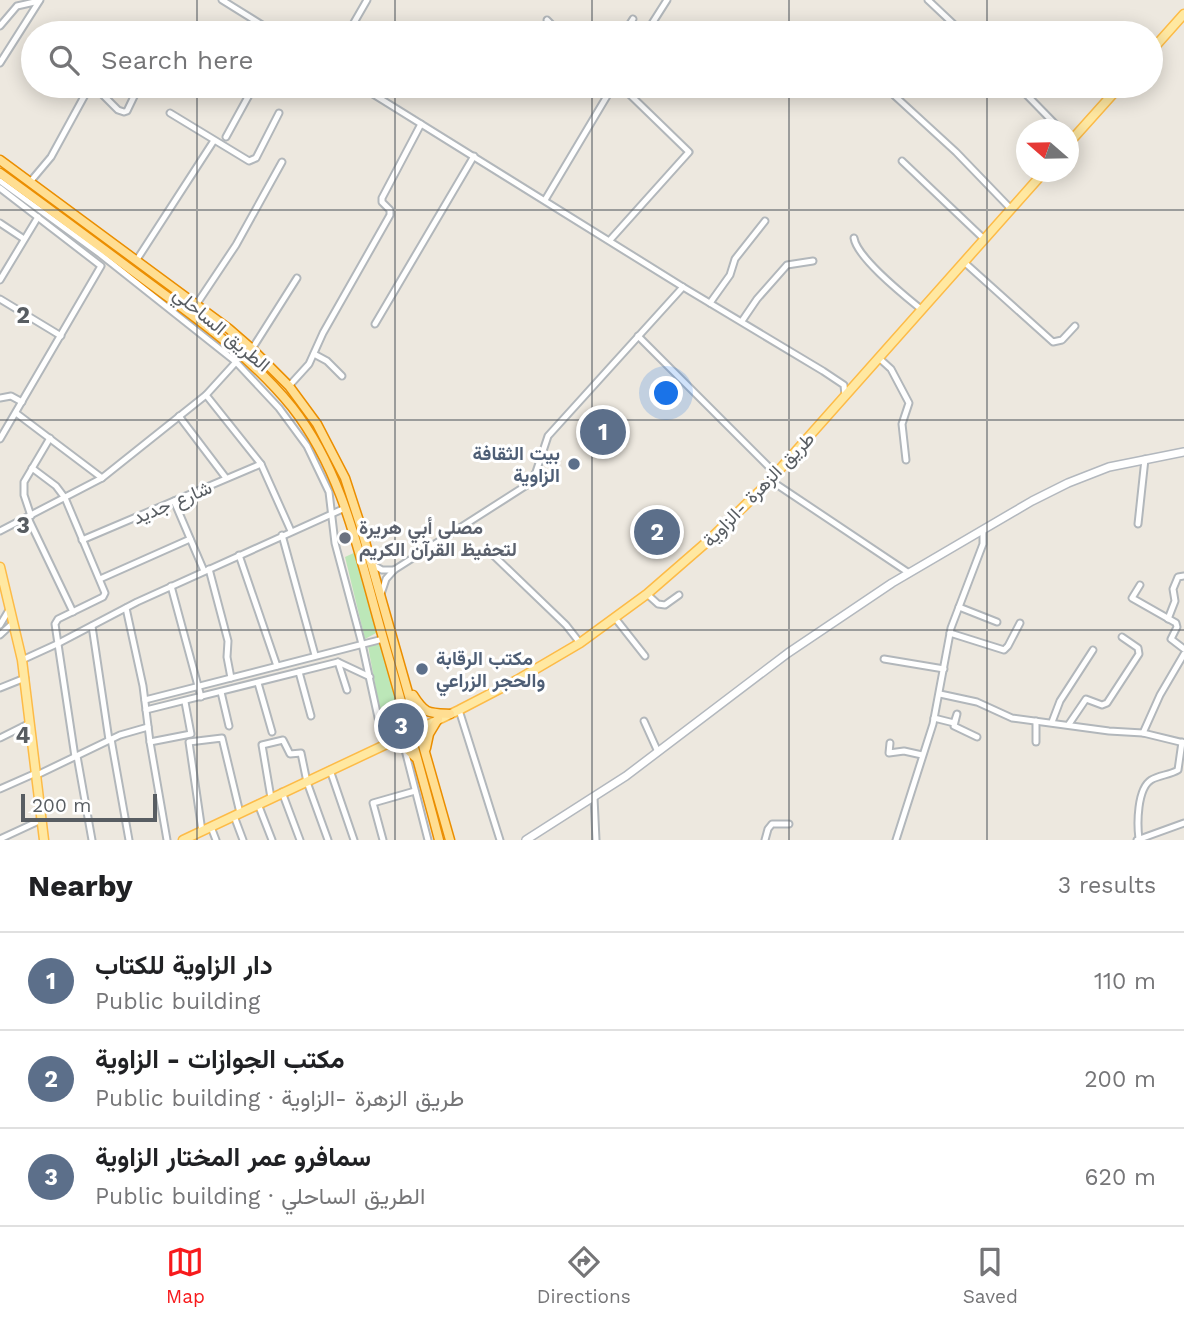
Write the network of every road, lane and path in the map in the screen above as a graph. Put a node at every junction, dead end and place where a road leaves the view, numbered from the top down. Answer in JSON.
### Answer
{"nodes":[{"id":1,"x":40,"y":0,"type":"edge"},
{"id":2,"x":222,"y":0,"type":"edge"},
{"id":3,"x":241,"y":0,"type":"edge"},
{"id":4,"x":367,"y":0,"type":"edge"},
{"id":5,"x":667,"y":0,"type":"edge"},
{"id":6,"x":928,"y":0,"type":"edge"},
{"id":7,"x":237,"y":9,"type":"junction"},
{"id":8,"x":1184,"y":14,"type":"edge"},
{"id":9,"x":26,"y":21,"type":"edge"},
{"id":10,"x":256,"y":21,"type":"edge"},
{"id":11,"x":355,"y":21,"type":"edge"},
{"id":12,"x":654,"y":21,"type":"edge"},
{"id":13,"x":950,"y":21,"type":"edge"},
{"id":14,"x":0,"y":26,"type":"edge"},
{"id":15,"x":21,"y":29,"type":"edge"},
{"id":16,"x":1163,"y":38,"type":"edge"},
{"id":17,"x":0,"y":62,"type":"edge"},
{"id":18,"x":83,"y":98,"type":"edge"},
{"id":19,"x":106,"y":98,"type":"edge"},
{"id":20,"x":132,"y":98,"type":"edge"},
{"id":21,"x":247,"y":98,"type":"edge"},
{"id":22,"x":379,"y":98,"type":"edge"},
{"id":23,"x":606,"y":98,"type":"edge"},
{"id":24,"x":633,"y":98,"type":"edge"},
{"id":25,"x":897,"y":98,"type":"edge"},
{"id":26,"x":1030,"y":98,"type":"edge"},
{"id":27,"x":1109,"y":98,"type":"edge"},
{"id":28,"x":170,"y":113,"type":"dead end"},
{"id":29,"x":279,"y":113,"type":"dead end"},
{"id":30,"x":1050,"y":119,"type":"edge"},
{"id":31,"x":421,"y":124,"type":"junction"},
{"id":32,"x":1079,"y":130,"type":"edge"},
{"id":33,"x":226,"y":136,"type":"dead end"},
{"id":34,"x":213,"y":142,"type":"junction"},
{"id":35,"x":474,"y":156,"type":"junction"},
{"id":36,"x":0,"y":160,"type":"edge"},
{"id":37,"x":902,"y":161,"type":"dead end"},
{"id":38,"x":282,"y":162,"type":"dead end"},
{"id":39,"x":0,"y":173,"type":"edge"},
{"id":40,"x":0,"y":181,"type":"edge"},
{"id":41,"x":1035,"y":182,"type":"edge"},
{"id":42,"x":30,"y":183,"type":"junction"},
{"id":43,"x":0,"y":188,"type":"edge"},
{"id":44,"x":545,"y":200,"type":"junction"},
{"id":45,"x":1011,"y":209,"type":"junction"},
{"id":46,"x":38,"y":217,"type":"junction"},
{"id":47,"x":765,"y":221,"type":"dead end"},
{"id":48,"x":0,"y":224,"type":"edge"},
{"id":49,"x":854,"y":238,"type":"dead end"},
{"id":50,"x":24,"y":239,"type":"junction"},
{"id":51,"x":984,"y":239,"type":"junction"},
{"id":52,"x":610,"y":240,"type":"junction"},
{"id":53,"x":136,"y":261,"type":"junction"},
{"id":54,"x":813,"y":261,"type":"dead end"},
{"id":55,"x":964,"y":262,"type":"junction"},
{"id":56,"x":0,"y":268,"type":"edge"},
{"id":57,"x":7,"y":268,"type":"junction"},
{"id":58,"x":297,"y":278,"type":"dead end"},
{"id":59,"x":0,"y":280,"type":"edge"},
{"id":60,"x":683,"y":287,"type":"junction"},
{"id":61,"x":0,"y":299,"type":"edge"},
{"id":62,"x":710,"y":303,"type":"junction"},
{"id":63,"x":196,"y":306,"type":"junction"},
{"id":64,"x":922,"y":310,"type":"junction"},
{"id":65,"x":741,"y":321,"type":"junction"},
{"id":66,"x":374,"y":324,"type":"dead end"},
{"id":67,"x":1075,"y":326,"type":"dead end"},
{"id":68,"x":61,"y":336,"type":"junction"},
{"id":69,"x":638,"y":336,"type":"junction"},
{"id":70,"x":252,"y":349,"type":"junction"},
{"id":71,"x":314,"y":354,"type":"junction"},
{"id":72,"x":879,"y":358,"type":"junction"},
{"id":73,"x":236,"y":362,"type":"junction"},
{"id":74,"x":342,"y":376,"type":"dead end"},
{"id":75,"x":289,"y":386,"type":"junction"},
{"id":76,"x":206,"y":395,"type":"junction"},
{"id":77,"x":845,"y":396,"type":"junction"},
{"id":78,"x":0,"y":398,"type":"edge"},
{"id":79,"x":22,"y":401,"type":"junction"},
{"id":80,"x":16,"y":413,"type":"junction"},
{"id":81,"x":179,"y":416,"type":"junction"},
{"id":82,"x":50,"y":438,"type":"junction"},
{"id":83,"x":0,"y":439,"type":"edge"},
{"id":84,"x":1184,"y":452,"type":"edge"},
{"id":85,"x":1145,"y":459,"type":"junction"},
{"id":86,"x":906,"y":460,"type":"dead end"},
{"id":87,"x":261,"y":464,"type":"junction"},
{"id":88,"x":32,"y":468,"type":"junction"},
{"id":89,"x":773,"y":477,"type":"junction"},
{"id":90,"x":102,"y":478,"type":"junction"},
{"id":91,"x":226,"y":478,"type":"junction"},
{"id":92,"x":65,"y":498,"type":"junction"},
{"id":93,"x":174,"y":501,"type":"junction"},
{"id":94,"x":345,"y":508,"type":"junction"},
{"id":95,"x":333,"y":513,"type":"junction"},
{"id":96,"x":29,"y":517,"type":"junction"},
{"id":97,"x":1138,"y":524,"type":"dead end"},
{"id":98,"x":0,"y":531,"type":"edge"},
{"id":99,"x":291,"y":531,"type":"junction"},
{"id":100,"x":983,"y":531,"type":"junction"},
{"id":101,"x":282,"y":535,"type":"junction"},
{"id":102,"x":82,"y":540,"type":"junction"},
{"id":103,"x":190,"y":540,"type":"junction"},
{"id":104,"x":489,"y":551,"type":"dead end"},
{"id":105,"x":239,"y":555,"type":"junction"},
{"id":106,"x":373,"y":565,"type":"junction"},
{"id":107,"x":0,"y":567,"type":"edge"},
{"id":108,"x":206,"y":570,"type":"junction"},
{"id":109,"x":394,"y":570,"type":"junction"},
{"id":110,"x":909,"y":573,"type":"junction"},
{"id":111,"x":1184,"y":576,"type":"edge"},
{"id":112,"x":100,"y":579,"type":"junction"},
{"id":113,"x":1140,"y":585,"type":"dead end"},
{"id":114,"x":171,"y":586,"type":"junction"},
{"id":115,"x":382,"y":594,"type":"junction"},
{"id":116,"x":647,"y":594,"type":"junction"},
{"id":117,"x":679,"y":594,"type":"dead end"},
{"id":118,"x":10,"y":607,"type":"junction"},
{"id":119,"x":959,"y":607,"type":"junction"},
{"id":120,"x":126,"y":608,"type":"junction"},
{"id":121,"x":73,"y":612,"type":"junction"},
{"id":122,"x":615,"y":618,"type":"junction"},
{"id":123,"x":1168,"y":619,"type":"junction"},
{"id":124,"x":998,"y":622,"type":"dead end"},
{"id":125,"x":14,"y":623,"type":"junction"},
{"id":126,"x":1020,"y":623,"type":"dead end"},
{"id":127,"x":0,"y":625,"type":"edge"},
{"id":128,"x":92,"y":626,"type":"junction"},
{"id":129,"x":950,"y":633,"type":"junction"},
{"id":130,"x":0,"y":635,"type":"edge"},
{"id":131,"x":1122,"y":637,"type":"dead end"},
{"id":132,"x":383,"y":639,"type":"junction"},
{"id":133,"x":362,"y":643,"type":"junction"},
{"id":134,"x":580,"y":643,"type":"junction"},
{"id":135,"x":57,"y":644,"type":"junction"},
{"id":136,"x":1093,"y":650,"type":"dead end"},
{"id":137,"x":1184,"y":652,"type":"edge"},
{"id":138,"x":316,"y":655,"type":"junction"},
{"id":139,"x":645,"y":656,"type":"dead end"},
{"id":140,"x":884,"y":659,"type":"dead end"},
{"id":141,"x":22,"y":660,"type":"junction"},
{"id":142,"x":338,"y":662,"type":"junction"},
{"id":143,"x":277,"y":666,"type":"junction"},
{"id":144,"x":944,"y":669,"type":"junction"},
{"id":145,"x":299,"y":672,"type":"junction"},
{"id":146,"x":370,"y":677,"type":"junction"},
{"id":147,"x":24,"y":678,"type":"junction"},
{"id":148,"x":231,"y":678,"type":"junction"},
{"id":149,"x":258,"y":683,"type":"junction"},
{"id":150,"x":197,"y":686,"type":"junction"},
{"id":151,"x":407,"y":687,"type":"junction"},
{"id":152,"x":0,"y":688,"type":"edge"},
{"id":153,"x":347,"y":690,"type":"dead end"},
{"id":154,"x":221,"y":692,"type":"junction"},
{"id":155,"x":940,"y":694,"type":"junction"},
{"id":156,"x":201,"y":698,"type":"junction"},
{"id":157,"x":145,"y":700,"type":"junction"},
{"id":158,"x":185,"y":702,"type":"junction"},
{"id":159,"x":146,"y":710,"type":"junction"},
{"id":160,"x":454,"y":712,"type":"junction"},
{"id":161,"x":311,"y":716,"type":"dead end"},
{"id":162,"x":934,"y":718,"type":"junction"},
{"id":163,"x":438,"y":719,"type":"junction"},
{"id":164,"x":644,"y":720,"type":"dead end"},
{"id":165,"x":1036,"y":721,"type":"junction"},
{"id":166,"x":1052,"y":722,"type":"junction"},
{"id":167,"x":30,"y":723,"type":"junction"},
{"id":168,"x":1069,"y":724,"type":"junction"},
{"id":169,"x":229,"y":726,"type":"dead end"},
{"id":170,"x":148,"y":727,"type":"junction"},
{"id":171,"x":415,"y":730,"type":"junction"},
{"id":172,"x":272,"y":732,"type":"dead end"},
{"id":173,"x":1143,"y":733,"type":"junction"},
{"id":174,"x":977,"y":737,"type":"dead end"},
{"id":175,"x":0,"y":738,"type":"edge"},
{"id":176,"x":110,"y":740,"type":"junction"},
{"id":177,"x":150,"y":741,"type":"junction"},
{"id":178,"x":1036,"y":742,"type":"dead end"},
{"id":179,"x":1183,"y":742,"type":"edge"},
{"id":180,"x":890,"y":743,"type":"dead end"},
{"id":181,"x":386,"y":744,"type":"junction"},
{"id":182,"x":405,"y":747,"type":"junction"},
{"id":183,"x":425,"y":751,"type":"junction"},
{"id":184,"x":658,"y":752,"type":"junction"},
{"id":185,"x":922,"y":755,"type":"junction"},
{"id":186,"x":76,"y":756,"type":"junction"},
{"id":187,"x":418,"y":761,"type":"junction"},
{"id":188,"x":330,"y":770,"type":"junction"},
{"id":189,"x":36,"y":774,"type":"junction"},
{"id":190,"x":307,"y":782,"type":"junction"},
{"id":191,"x":0,"y":789,"type":"edge"},
{"id":192,"x":415,"y":791,"type":"junction"},
{"id":193,"x":282,"y":792,"type":"junction"},
{"id":194,"x":594,"y":797,"type":"junction"},
{"id":195,"x":271,"y":798,"type":"junction"},
{"id":196,"x":258,"y":804,"type":"junction"},
{"id":197,"x":237,"y":814,"type":"junction"},
{"id":198,"x":41,"y":820,"type":"junction"},
{"id":199,"x":1184,"y":823,"type":"edge"},
{"id":200,"x":789,"y":824,"type":"dead end"},
{"id":201,"x":211,"y":827,"type":"junction"},
{"id":202,"x":202,"y":831,"type":"junction"},
{"id":203,"x":0,"y":839,"type":"edge"},
{"id":204,"x":427,"y":839,"type":"edge"},
{"id":205,"x":44,"y":840,"type":"edge"},
{"id":206,"x":92,"y":840,"type":"edge"},
{"id":207,"x":129,"y":840,"type":"edge"},
{"id":208,"x":167,"y":840,"type":"edge"},
{"id":209,"x":185,"y":840,"type":"edge"},
{"id":210,"x":216,"y":840,"type":"edge"},
{"id":211,"x":243,"y":840,"type":"edge"},
{"id":212,"x":272,"y":840,"type":"edge"},
{"id":213,"x":300,"y":840,"type":"edge"},
{"id":214,"x":328,"y":840,"type":"edge"},
{"id":215,"x":354,"y":840,"type":"edge"},
{"id":216,"x":383,"y":840,"type":"edge"},
{"id":217,"x":419,"y":840,"type":"edge"},
{"id":218,"x":439,"y":840,"type":"edge"},
{"id":219,"x":450,"y":840,"type":"edge"},
{"id":220,"x":500,"y":840,"type":"edge"},
{"id":221,"x":526,"y":840,"type":"edge"},
{"id":222,"x":596,"y":840,"type":"edge"},
{"id":223,"x":765,"y":840,"type":"edge"},
{"id":224,"x":896,"y":840,"type":"edge"},
{"id":225,"x":1138,"y":840,"type":"edge"}],
"edges":[{"from":1,"to":9,"type":"street"},
{"from":1,"to":14,"type":"street"},
{"from":2,"to":7,"type":"street"},
{"from":3,"to":7,"type":"street"},
{"from":4,"to":11,"type":"street"},
{"from":5,"to":12,"type":"street"},
{"from":6,"to":13,"type":"street"},
{"from":7,"to":10,"type":"street"},
{"from":8,"to":16,"type":"main road"},
{"from":15,"to":17,"type":"street"},
{"from":18,"to":42,"type":"street"},
{"from":19,"to":20,"type":"street"},
{"from":21,"to":33,"type":"street"},
{"from":22,"to":31,"type":"street"},
{"from":23,"to":44,"type":"street"},
{"from":24,"to":52,"type":"street"},
{"from":25,"to":45,"type":"street"},
{"from":26,"to":30,"type":"street"},
{"from":27,"to":32,"type":"main road"},
{"from":28,"to":34,"type":"street"},
{"from":29,"to":34,"type":"street"},
{"from":31,"to":35,"type":"street"},
{"from":31,"to":71,"type":"street"},
{"from":34,"to":53,"type":"street"},
{"from":35,"to":44,"type":"street"},
{"from":35,"to":66,"type":"street"},
{"from":36,"to":42,"type":"highway","name":"الطريق الساحلي"},
{"from":37,"to":51,"type":"street"},
{"from":38,"to":63,"type":"street"},
{"from":39,"to":94,"type":"highway","name":"الطريق الساحلي"},
{"from":40,"to":73,"type":"street"},
{"from":41,"to":45,"type":"main road","name":"طريق الزهرة -الزاوية"},
{"from":42,"to":53,"type":"highway","name":"الطريق الساحلي"},
{"from":43,"to":46,"type":"street"},
{"from":44,"to":52,"type":"street"},
{"from":45,"to":51,"type":"main road","name":"طريق الزهرة -الزاوية"},
{"from":46,"to":50,"type":"street"},
{"from":46,"to":68,"type":"street"},
{"from":47,"to":62,"type":"street"},
{"from":48,"to":50,"type":"street"},
{"from":49,"to":64,"type":"street"},
{"from":50,"to":57,"type":"street"},
{"from":51,"to":55,"type":"main road","name":"طريق الزهرة -الزاوية"},
{"from":52,"to":60,"type":"street"},
{"from":53,"to":63,"type":"highway","name":"الطريق الساحلي"},
{"from":54,"to":65,"type":"street"},
{"from":55,"to":64,"type":"main road","name":"طريق الزهرة -الزاوية"},
{"from":55,"to":67,"type":"street"},
{"from":56,"to":57,"type":"street"},
{"from":57,"to":59,"type":"street"},
{"from":58,"to":70,"type":"street"},
{"from":60,"to":62,"type":"street"},
{"from":60,"to":69,"type":"street"},
{"from":61,"to":68,"type":"street"},
{"from":62,"to":65,"type":"street"},
{"from":63,"to":70,"type":"highway","name":"الطريق الساحلي"},
{"from":64,"to":72,"type":"main road","name":"طريق الزهرة -الزاوية"},
{"from":65,"to":77,"type":"street"},
{"from":68,"to":79,"type":"street"},
{"from":69,"to":89,"type":"street"},
{"from":69,"to":109,"type":"street"},
{"from":70,"to":75,"type":"highway","name":"الطريق الساحلي"},
{"from":71,"to":74,"type":"street"},
{"from":71,"to":75,"type":"street"},
{"from":72,"to":77,"type":"main road","name":"طريق الزهرة -الزاوية"},
{"from":72,"to":86,"type":"street"},
{"from":73,"to":76,"type":"street"},
{"from":73,"to":95,"type":"street"},
{"from":75,"to":106,"type":"highway","name":"الطريق الساحلي"},
{"from":76,"to":81,"type":"street"},
{"from":76,"to":87,"type":"street"},
{"from":77,"to":89,"type":"main road","name":"طريق الزهرة -الزاوية"},
{"from":78,"to":79,"type":"street"},
{"from":79,"to":80,"type":"street"},
{"from":80,"to":82,"type":"street"},
{"from":80,"to":83,"type":"street"},
{"from":81,"to":90,"type":"street"},
{"from":81,"to":91,"type":"street"},
{"from":82,"to":88,"type":"street"},
{"from":82,"to":90,"type":"street"},
{"from":84,"to":85,"type":"main road"},
{"from":85,"to":97,"type":"street"},
{"from":85,"to":100,"type":"main road"},
{"from":87,"to":91,"type":"street","name":"شارع جديد"},
{"from":87,"to":99,"type":"street"},
{"from":88,"to":92,"type":"street"},
{"from":88,"to":96,"type":"street"},
{"from":89,"to":110,"type":"street"},
{"from":89,"to":116,"type":"main road","name":"طريق الزهرة -الزاوية"},
{"from":90,"to":92,"type":"street"},
{"from":91,"to":93,"type":"street","name":"شارع جديد"},
{"from":92,"to":96,"type":"street"},
{"from":92,"to":102,"type":"street"},
{"from":93,"to":102,"type":"street","name":"شارع جديد"},
{"from":93,"to":103,"type":"street"},
{"from":94,"to":95,"type":"street"},
{"from":94,"to":132,"type":"highway","name":"الطريق الساحلي"},
{"from":95,"to":99,"type":"street"},
{"from":95,"to":133,"type":"street"},
{"from":96,"to":98,"type":"street"},
{"from":96,"to":121,"type":"street"},
{"from":99,"to":101,"type":"street"},
{"from":100,"to":110,"type":"main road"},
{"from":100,"to":119,"type":"street"},
{"from":101,"to":105,"type":"street"},
{"from":101,"to":138,"type":"street"},
{"from":102,"to":112,"type":"street"},
{"from":103,"to":108,"type":"street"},
{"from":103,"to":112,"type":"street"},
{"from":104,"to":134,"type":"street"},
{"from":105,"to":108,"type":"street"},
{"from":105,"to":143,"type":"street"},
{"from":106,"to":109,"type":"street"},
{"from":106,"to":115,"type":"highway","name":"الطريق الساحلي"},
{"from":107,"to":118,"type":"main road"},
{"from":108,"to":114,"type":"street"},
{"from":108,"to":148,"type":"street"},
{"from":109,"to":115,"type":"street"},
{"from":110,"to":184,"type":"main road"},
{"from":111,"to":123,"type":"street"},
{"from":112,"to":121,"type":"street"},
{"from":113,"to":123,"type":"street"},
{"from":114,"to":120,"type":"street"},
{"from":114,"to":150,"type":"street"},
{"from":115,"to":151,"type":"highway","name":"الطريق الساحلي"},
{"from":116,"to":117,"type":"street"},
{"from":116,"to":122,"type":"main road","name":"طريق الزهرة -الزاوية"},
{"from":118,"to":125,"type":"main road"},
{"from":118,"to":127,"type":"street"},
{"from":119,"to":124,"type":"street"},
{"from":119,"to":129,"type":"street"},
{"from":120,"to":128,"type":"street"},
{"from":120,"to":157,"type":"street"},
{"from":121,"to":135,"type":"street"},
{"from":122,"to":134,"type":"main road","name":"طريق الزهرة -الزاوية"},
{"from":122,"to":139,"type":"street"},
{"from":123,"to":137,"type":"street"},
{"from":125,"to":130,"type":"street"},
{"from":125,"to":141,"type":"main road"},
{"from":126,"to":129,"type":"street"},
{"from":128,"to":135,"type":"street"},
{"from":128,"to":176,"type":"street"},
{"from":129,"to":144,"type":"street"},
{"from":131,"to":168,"type":"street"},
{"from":132,"to":133,"type":"street"},
{"from":132,"to":171,"type":"highway","name":"الطريق الساحلي"},
{"from":133,"to":138,"type":"street"},
{"from":133,"to":146,"type":"street"},
{"from":134,"to":160,"type":"main road","name":"طريق الزهرة -الزاوية"},
{"from":135,"to":141,"type":"street"},
{"from":135,"to":186,"type":"street"},
{"from":136,"to":166,"type":"street"},
{"from":137,"to":173,"type":"street"},
{"from":138,"to":143,"type":"street"},
{"from":140,"to":144,"type":"street"},
{"from":141,"to":147,"type":"main road"},
{"from":142,"to":145,"type":"street"},
{"from":142,"to":146,"type":"street"},
{"from":142,"to":153,"type":"street"},
{"from":143,"to":148,"type":"street"},
{"from":144,"to":155,"type":"street"},
{"from":145,"to":149,"type":"street"},
{"from":145,"to":161,"type":"street"},
{"from":146,"to":181,"type":"street"},
{"from":147,"to":152,"type":"street"},
{"from":147,"to":167,"type":"main road"},
{"from":148,"to":150,"type":"street"},
{"from":149,"to":154,"type":"street"},
{"from":149,"to":172,"type":"street"},
{"from":150,"to":156,"type":"street"},
{"from":150,"to":157,"type":"street"},
{"from":151,"to":160,"type":"highway"},
{"from":151,"to":171,"type":"highway","name":"الطريق الساحلي"},
{"from":154,"to":156,"type":"street"},
{"from":154,"to":169,"type":"street"},
{"from":155,"to":162,"type":"street"},
{"from":155,"to":165,"type":"street"},
{"from":156,"to":158,"type":"street"},
{"from":157,"to":159,"type":"street"},
{"from":158,"to":159,"type":"street"},
{"from":158,"to":177,"type":"street"},
{"from":159,"to":170,"type":"street"},
{"from":160,"to":163,"type":"main road","name":"طريق الزهرة -الزاوية"},
{"from":160,"to":220,"type":"street"},
{"from":162,"to":174,"type":"street"},
{"from":162,"to":185,"type":"street"},
{"from":163,"to":171,"type":"main road","name":"طريق الزهرة -الزاوية"},
{"from":163,"to":183,"type":"highway"},
{"from":164,"to":184,"type":"street"},
{"from":165,"to":166,"type":"street"},
{"from":165,"to":178,"type":"street"},
{"from":166,"to":168,"type":"street"},
{"from":167,"to":175,"type":"street"},
{"from":167,"to":189,"type":"main road"},
{"from":168,"to":173,"type":"street"},
{"from":170,"to":176,"type":"street"},
{"from":170,"to":177,"type":"street"},
{"from":171,"to":181,"type":"main road","name":"طريق الزهرة -الزاوية"},
{"from":171,"to":183,"type":"highway","name":"الطريق الساحلي"},
{"from":171,"to":187,"type":"highway","name":"الطريق الساحلي"},
{"from":173,"to":179,"type":"street"},
{"from":176,"to":186,"type":"street"},
{"from":176,"to":207,"type":"street"},
{"from":177,"to":208,"type":"street"},
{"from":179,"to":225,"type":"street"},
{"from":180,"to":185,"type":"street"},
{"from":181,"to":182,"type":"highway"},
{"from":181,"to":188,"type":"main road","name":"طريق الزهرة -الزاوية"},
{"from":182,"to":187,"type":"highway"},
{"from":182,"to":192,"type":"street"},
{"from":183,"to":219,"type":"highway","name":"الطريق الساحلي"},
{"from":184,"to":194,"type":"main road"},
{"from":185,"to":224,"type":"street"},
{"from":186,"to":189,"type":"street"},
{"from":186,"to":206,"type":"street"},
{"from":187,"to":218,"type":"highway","name":"الطريق الساحلي"},
{"from":188,"to":190,"type":"main road","name":"طريق الزهرة -الزاوية"},
{"from":188,"to":215,"type":"street"},
{"from":189,"to":191,"type":"street"},
{"from":189,"to":198,"type":"main road"},
{"from":190,"to":193,"type":"main road","name":"طريق الزهرة -الزاوية"},
{"from":190,"to":195,"type":"street"},
{"from":190,"to":214,"type":"street"},
{"from":192,"to":204,"type":"street"},
{"from":192,"to":216,"type":"street"},
{"from":193,"to":195,"type":"main road","name":"طريق الزهرة -الزاوية"},
{"from":193,"to":213,"type":"street"},
{"from":194,"to":221,"type":"main road"},
{"from":194,"to":222,"type":"street"},
{"from":195,"to":196,"type":"main road","name":"طريق الزهرة -الزاوية"},
{"from":196,"to":197,"type":"main road","name":"طريق الزهرة -الزاوية"},
{"from":196,"to":212,"type":"street"},
{"from":197,"to":201,"type":"main road","name":"طريق الزهرة -الزاوية"},
{"from":197,"to":202,"type":"street"},
{"from":197,"to":211,"type":"street"},
{"from":198,"to":203,"type":"street"},
{"from":198,"to":205,"type":"main road"},
{"from":199,"to":225,"type":"street"},
{"from":200,"to":223,"type":"street"},
{"from":201,"to":202,"type":"main road","name":"طريق الزهرة -الزاوية"},
{"from":201,"to":210,"type":"street"},
{"from":202,"to":209,"type":"main road","name":"طريق الزهرة -الزاوية"},
{"from":204,"to":217,"type":"street"}]}
